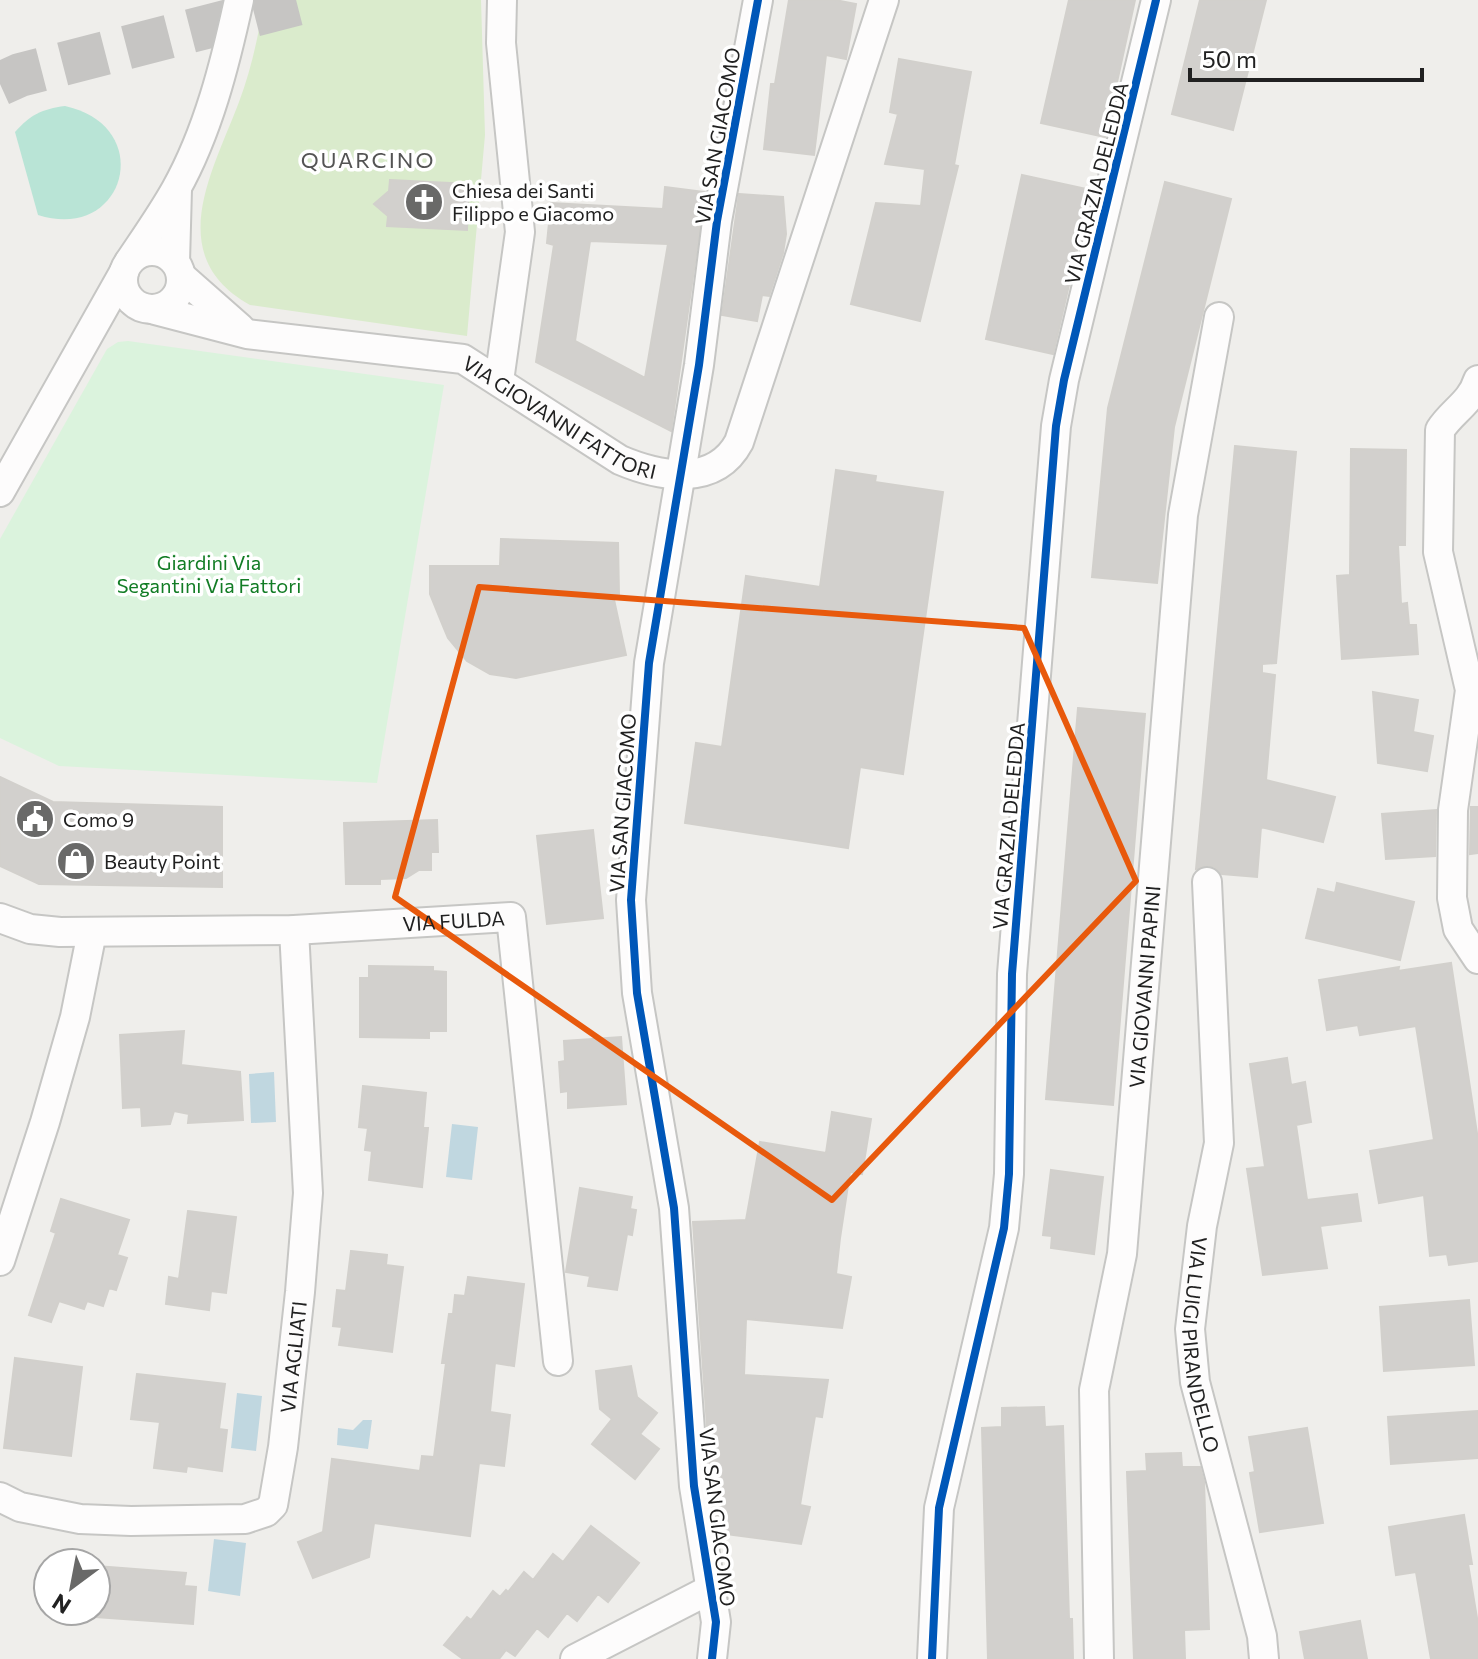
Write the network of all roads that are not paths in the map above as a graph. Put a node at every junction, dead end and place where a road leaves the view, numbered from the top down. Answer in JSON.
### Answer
{"nodes":[{"id":1,"x":239,"y":0,"type":"edge"},
{"id":2,"x":502,"y":0,"type":"edge"},
{"id":3,"x":758,"y":0,"type":"edge"},
{"id":4,"x":884,"y":0,"type":"edge"},
{"id":5,"x":1156,"y":0,"type":"edge"},
{"id":6,"x":177,"y":189,"type":"junction"},
{"id":7,"x":126,"y":267,"type":"junction"},
{"id":8,"x":178,"y":269,"type":"junction"},
{"id":9,"x":150,"y":309,"type":"junction"},
{"id":10,"x":1219,"y":317,"type":"dead end"},
{"id":11,"x":247,"y":334,"type":"junction"},
{"id":12,"x":65,"y":377,"type":"junction"},
{"id":13,"x":1478,"y":380,"type":"edge"},
{"id":14,"x":499,"y":381,"type":"junction"},
{"id":15,"x":682,"y":474,"type":"junction"},
{"id":16,"x":0,"y":492,"type":"edge"},
{"id":17,"x":1207,"y":882,"type":"dead end"},
{"id":18,"x":0,"y":918,"type":"edge"},
{"id":19,"x":294,"y":930,"type":"junction"},
{"id":20,"x":92,"y":932,"type":"junction"},
{"id":21,"x":1478,"y":959,"type":"edge"},
{"id":22,"x":0,"y":1261,"type":"edge"},
{"id":23,"x":558,"y":1361,"type":"dead end"},
{"id":24,"x":0,"y":1497,"type":"edge"},
{"id":25,"x":711,"y":1589,"type":"junction"},
{"id":26,"x":575,"y":1659,"type":"edge"},
{"id":27,"x":712,"y":1659,"type":"edge"},
{"id":28,"x":932,"y":1659,"type":"edge"},
{"id":29,"x":1099,"y":1659,"type":"edge"},
{"id":30,"x":1264,"y":1659,"type":"edge"}],
"edges":[{"from":1,"to":6,"type":"street"},
{"from":2,"to":14,"type":"street"},
{"from":3,"to":15,"type":"street","name":"VIA SAN GIACOMO"},
{"from":4,"to":15,"type":"street"},
{"from":5,"to":28,"type":"street","name":"VIA GRAZIA DELEDDA"},
{"from":6,"to":7,"type":"street"},
{"from":6,"to":8,"type":"street"},
{"from":7,"to":8,"type":"street"},
{"from":7,"to":9,"type":"street"},
{"from":7,"to":12,"type":"street"},
{"from":8,"to":9,"type":"street"},
{"from":8,"to":11,"type":"street"},
{"from":9,"to":11,"type":"street","name":"VIA GIOVANNI FATTORI"},
{"from":9,"to":12,"type":"street"},
{"from":10,"to":29,"type":"street","name":"VIA GIOVANNI PAPINI"},
{"from":11,"to":14,"type":"street","name":"VIA GIOVANNI FATTORI"},
{"from":12,"to":16,"type":"street"},
{"from":13,"to":21,"type":"street"},
{"from":14,"to":15,"type":"street","name":"VIA GIOVANNI FATTORI"},
{"from":15,"to":25,"type":"street","name":"VIA SAN GIACOMO"},
{"from":17,"to":30,"type":"street","name":"VIA LUIGI PIRANDELLO"},
{"from":18,"to":20,"type":"street","name":"VIA FULDA"},
{"from":19,"to":20,"type":"street","name":"VIA FULDA"},
{"from":19,"to":23,"type":"street","name":"VIA FULDA"},
{"from":19,"to":24,"type":"street","name":"VIA AGLIATI"},
{"from":20,"to":22,"type":"street"},
{"from":25,"to":26,"type":"street"},
{"from":25,"to":27,"type":"street","name":"VIA SAN GIACOMO"}]}
